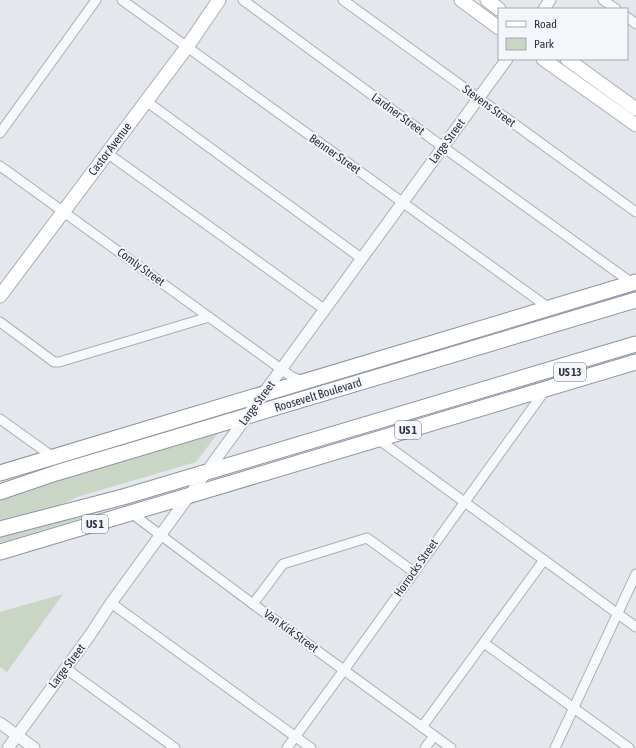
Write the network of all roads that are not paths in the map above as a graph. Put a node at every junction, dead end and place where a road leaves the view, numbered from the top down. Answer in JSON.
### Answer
{"nodes":[{"id":1,"x":96,"y":0,"type":"edge"},
{"id":2,"x":122,"y":0,"type":"edge"},
{"id":3,"x":219,"y":0,"type":"edge"},
{"id":4,"x":243,"y":0,"type":"edge"},
{"id":5,"x":343,"y":0,"type":"edge"},
{"id":6,"x":461,"y":0,"type":"edge"},
{"id":7,"x":487,"y":0,"type":"edge"},
{"id":8,"x":604,"y":0,"type":"edge"},
{"id":9,"x":498,"y":8,"type":"edge"},
{"id":10,"x":615,"y":8,"type":"edge"},
{"id":11,"x":628,"y":18,"type":"edge"},
{"id":12,"x":636,"y":24,"type":"edge"},
{"id":13,"x":498,"y":27,"type":"edge"},
{"id":14,"x":187,"y":47,"type":"junction"},
{"id":15,"x":506,"y":60,"type":"edge"},
{"id":16,"x":544,"y":60,"type":"edge"},
{"id":17,"x":568,"y":60,"type":"edge"},
{"id":18,"x":478,"y":98,"type":"junction"},
{"id":19,"x":146,"y":101,"type":"junction"},
{"id":20,"x":636,"y":109,"type":"edge"},
{"id":21,"x":636,"y":125,"type":"edge"},
{"id":22,"x":0,"y":133,"type":"edge"},
{"id":23,"x":443,"y":147,"type":"junction"},
{"id":24,"x":107,"y":153,"type":"junction"},
{"id":25,"x":0,"y":166,"type":"edge"},
{"id":26,"x":402,"y":202,"type":"junction"},
{"id":27,"x":64,"y":211,"type":"junction"},
{"id":28,"x":636,"y":212,"type":"edge"},
{"id":29,"x":361,"y":258,"type":"junction"},
{"id":30,"x":634,"y":283,"type":"edge"},
{"id":31,"x":0,"y":296,"type":"edge"},
{"id":32,"x":636,"y":300,"type":"edge"},
{"id":33,"x":549,"y":308,"type":"junction"},
{"id":34,"x":324,"y":309,"type":"junction"},
{"id":35,"x":210,"y":317,"type":"junction"},
{"id":36,"x":0,"y":322,"type":"edge"},
{"id":37,"x":503,"y":339,"type":"junction"},
{"id":38,"x":636,"y":344,"type":"edge"},
{"id":39,"x":419,"y":347,"type":"junction"},
{"id":40,"x":633,"y":366,"type":"edge"},
{"id":41,"x":281,"y":369,"type":"junction"},
{"id":42,"x":513,"y":380,"type":"junction"},
{"id":43,"x":306,"y":381,"type":"junction"},
{"id":44,"x":546,"y":389,"type":"junction"},
{"id":45,"x":263,"y":394,"type":"junction"},
{"id":46,"x":247,"y":416,"type":"junction"},
{"id":47,"x":0,"y":418,"type":"edge"},
{"id":48,"x":378,"y":439,"type":"junction"},
{"id":49,"x":53,"y":457,"type":"junction"},
{"id":50,"x":206,"y":472,"type":"junction"},
{"id":51,"x":0,"y":473,"type":"edge"},
{"id":52,"x":0,"y":492,"type":"edge"},
{"id":53,"x":190,"y":495,"type":"junction"},
{"id":54,"x":464,"y":501,"type":"junction"},
{"id":55,"x":131,"y":513,"type":"junction"},
{"id":56,"x":0,"y":529,"type":"edge"},
{"id":57,"x":160,"y":535,"type":"junction"},
{"id":58,"x":0,"y":552,"type":"edge"},
{"id":59,"x":544,"y":560,"type":"junction"},
{"id":60,"x":414,"y":572,"type":"junction"},
{"id":61,"x":636,"y":574,"type":"edge"},
{"id":62,"x":111,"y":603,"type":"junction"},
{"id":63,"x":253,"y":604,"type":"junction"},
{"id":64,"x":618,"y":614,"type":"junction"},
{"id":65,"x":636,"y":627,"type":"edge"},
{"id":66,"x":484,"y":643,"type":"junction"},
{"id":67,"x":66,"y":668,"type":"junction"},
{"id":68,"x":344,"y":670,"type":"junction"},
{"id":69,"x":574,"y":708,"type":"junction"},
{"id":70,"x":0,"y":722,"type":"edge"},
{"id":71,"x":422,"y":727,"type":"junction"},
{"id":72,"x":17,"y":735,"type":"junction"},
{"id":73,"x":295,"y":736,"type":"junction"},
{"id":74,"x":434,"y":736,"type":"junction"},
{"id":75,"x":8,"y":748,"type":"edge"},
{"id":76,"x":34,"y":748,"type":"edge"},
{"id":77,"x":176,"y":748,"type":"edge"},
{"id":78,"x":287,"y":748,"type":"edge"},
{"id":79,"x":311,"y":748,"type":"edge"},
{"id":80,"x":426,"y":748,"type":"edge"},
{"id":81,"x":451,"y":748,"type":"edge"},
{"id":82,"x":554,"y":748,"type":"edge"},
{"id":83,"x":629,"y":748,"type":"edge"}],
"edges":[{"from":1,"to":22,"type":"street"},
{"from":2,"to":14,"type":"street","name":"Benner Street"},
{"from":3,"to":14,"type":"main road","name":"Castor Avenue"},
{"from":4,"to":23,"type":"street","name":"Lardner Street"},
{"from":5,"to":18,"type":"street","name":"Stevens Street"},
{"from":6,"to":13,"type":"main road"},
{"from":7,"to":9,"type":"main road"},
{"from":8,"to":10,"type":"street"},
{"from":11,"to":12,"type":"street"},
{"from":14,"to":19,"type":"main road","name":"Castor Avenue"},
{"from":14,"to":26,"type":"street","name":"Benner Street"},
{"from":15,"to":18,"type":"street","name":"Large Street"},
{"from":16,"to":21,"type":"main road"},
{"from":17,"to":20,"type":"main road"},
{"from":18,"to":23,"type":"street","name":"Large Street"},
{"from":18,"to":28,"type":"street","name":"Stevens Street"},
{"from":19,"to":24,"type":"main road","name":"Castor Avenue"},
{"from":19,"to":29,"type":"street"},
{"from":23,"to":26,"type":"street","name":"Large Street"},
{"from":23,"to":30,"type":"street","name":"Lardner Street"},
{"from":24,"to":27,"type":"main road","name":"Castor Avenue"},
{"from":24,"to":34,"type":"street"},
{"from":25,"to":27,"type":"street","name":"Comly Street"},
{"from":26,"to":29,"type":"street","name":"Large Street"},
{"from":26,"to":33,"type":"street","name":"Benner Street"},
{"from":27,"to":31,"type":"main road","name":"Castor Avenue"},
{"from":27,"to":35,"type":"street","name":"Comly Street"},
{"from":29,"to":34,"type":"street","name":"Large Street"},
{"from":30,"to":33,"type":"highway","name":"Roosevelt Boulevard"},
{"from":32,"to":37,"type":"highway","name":"Roosevelt Boulevard"},
{"from":33,"to":39,"type":"highway","name":"Roosevelt Boulevard"},
{"from":34,"to":41,"type":"street","name":"Large Street"},
{"from":35,"to":36,"type":"street"},
{"from":35,"to":41,"type":"street","name":"Comly Street"},
{"from":37,"to":39,"type":"highway"},
{"from":37,"to":46,"type":"highway","name":"Roosevelt Boulevard"},
{"from":38,"to":42,"type":"highway","number":"US 1"},
{"from":39,"to":43,"type":"highway","name":"Roosevelt Boulevard"},
{"from":40,"to":42,"type":"highway","number":"US 13"},
{"from":40,"to":44,"type":"highway","number":"US 1"},
{"from":41,"to":43,"type":"street","name":"Comly Street"},
{"from":41,"to":45,"type":"street","name":"Large Street"},
{"from":42,"to":50,"type":"highway","number":"US 1"},
{"from":43,"to":45,"type":"highway","name":"Roosevelt Boulevard"},
{"from":44,"to":48,"type":"highway","number":"US 1"},
{"from":44,"to":54,"type":"street","name":"Horrocks Street"},
{"from":45,"to":46,"type":"street","name":"Large Street"},
{"from":45,"to":49,"type":"highway","name":"Roosevelt Boulevard"},
{"from":46,"to":50,"type":"street","name":"Large Street"},
{"from":46,"to":52,"type":"highway","name":"Roosevelt Boulevard"},
{"from":47,"to":49,"type":"street"},
{"from":48,"to":53,"type":"highway","number":"US 1"},
{"from":48,"to":54,"type":"street"},
{"from":49,"to":51,"type":"highway","name":"Roosevelt Boulevard"},
{"from":50,"to":53,"type":"street","name":"Large Street"},
{"from":50,"to":56,"type":"highway","number":"US 1"},
{"from":53,"to":55,"type":"highway","number":"US 1"},
{"from":53,"to":57,"type":"street","name":"Large Street"},
{"from":54,"to":59,"type":"street"},
{"from":54,"to":60,"type":"street","name":"Horrocks Street"},
{"from":55,"to":57,"type":"street","name":"Van Kirk Street"},
{"from":55,"to":58,"type":"highway","number":"US 1"},
{"from":57,"to":62,"type":"street","name":"Large Street"},
{"from":57,"to":63,"type":"street","name":"Van Kirk Street"},
{"from":59,"to":64,"type":"street"},
{"from":59,"to":66,"type":"street"},
{"from":60,"to":63,"type":"street"},
{"from":60,"to":68,"type":"street","name":"Horrocks Street"},
{"from":61,"to":64,"type":"street"},
{"from":62,"to":67,"type":"street","name":"Large Street"},
{"from":62,"to":73,"type":"street"},
{"from":63,"to":68,"type":"street","name":"Van Kirk Street"},
{"from":64,"to":65,"type":"street"},
{"from":64,"to":69,"type":"street"},
{"from":66,"to":69,"type":"street"},
{"from":66,"to":71,"type":"street"},
{"from":67,"to":72,"type":"street","name":"Large Street"},
{"from":67,"to":77,"type":"street"},
{"from":68,"to":71,"type":"street","name":"Van Kirk Street"},
{"from":68,"to":73,"type":"street","name":"Horrocks Street"},
{"from":69,"to":82,"type":"street"},
{"from":69,"to":83,"type":"street"},
{"from":70,"to":72,"type":"street"},
{"from":71,"to":74,"type":"street","name":"Van Kirk Street"},
{"from":72,"to":75,"type":"street","name":"Large Street"},
{"from":72,"to":76,"type":"street"},
{"from":73,"to":78,"type":"street","name":"Horrocks Street"},
{"from":73,"to":79,"type":"street"},
{"from":74,"to":80,"type":"street"},
{"from":74,"to":81,"type":"street","name":"Van Kirk Street"}]}
